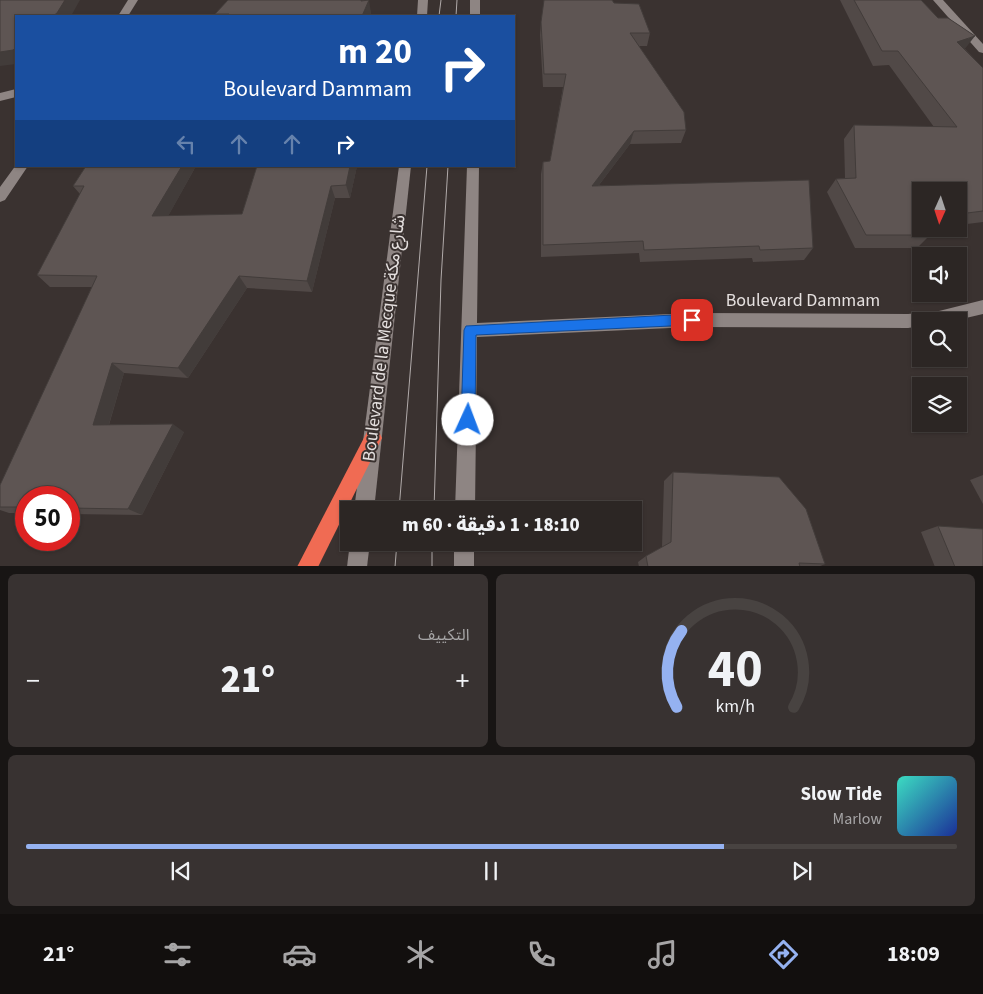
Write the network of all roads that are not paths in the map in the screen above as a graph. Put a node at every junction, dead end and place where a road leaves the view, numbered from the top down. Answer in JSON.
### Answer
{"nodes":[{"id":1,"x":133,"y":0,"type":"edge"},
{"id":2,"x":423,"y":0,"type":"edge"},
{"id":3,"x":475,"y":0,"type":"edge"},
{"id":4,"x":938,"y":0,"type":"edge"},
{"id":5,"x":124,"y":15,"type":"edge"},
{"id":6,"x":422,"y":15,"type":"edge"},
{"id":7,"x":475,"y":15,"type":"edge"},
{"id":8,"x":983,"y":50,"type":"edge"},
{"id":9,"x":15,"y":93,"type":"edge"},
{"id":10,"x":0,"y":97,"type":"edge"},
{"id":11,"x":21,"y":167,"type":"edge"},
{"id":12,"x":404,"y":167,"type":"edge"},
{"id":13,"x":473,"y":167,"type":"edge"},
{"id":14,"x":0,"y":197,"type":"edge"},
{"id":15,"x":983,"y":307,"type":"edge"},
{"id":16,"x":470,"y":330,"type":"junction"},
{"id":17,"x":373,"y":438,"type":"junction"},
{"id":18,"x":365,"y":501,"type":"edge"},
{"id":19,"x":465,"y":501,"type":"edge"},
{"id":20,"x":359,"y":551,"type":"edge"},
{"id":21,"x":464,"y":551,"type":"edge"},
{"id":22,"x":307,"y":566,"type":"edge"},
{"id":23,"x":357,"y":566,"type":"edge"},
{"id":24,"x":464,"y":566,"type":"edge"}],
"edges":[{"from":1,"to":5,"type":"main road"},
{"from":2,"to":6,"type":"main road"},
{"from":3,"to":7,"type":"main road"},
{"from":4,"to":8,"type":"main road"},
{"from":9,"to":10,"type":"main road"},
{"from":11,"to":14,"type":"main road"},
{"from":12,"to":17,"type":"main road","name":"Boulevard de la Mecque شارع مكة"},
{"from":13,"to":16,"type":"main road"},
{"from":15,"to":16,"type":"main road","name":"Boulevard Dammam"},
{"from":16,"to":19,"type":"main road"},
{"from":17,"to":18,"type":"main road","name":"Boulevard de la Mecque شارع مكة"},
{"from":17,"to":22,"type":"highway"},
{"from":20,"to":23,"type":"main road"},
{"from":21,"to":24,"type":"main road"}]}
